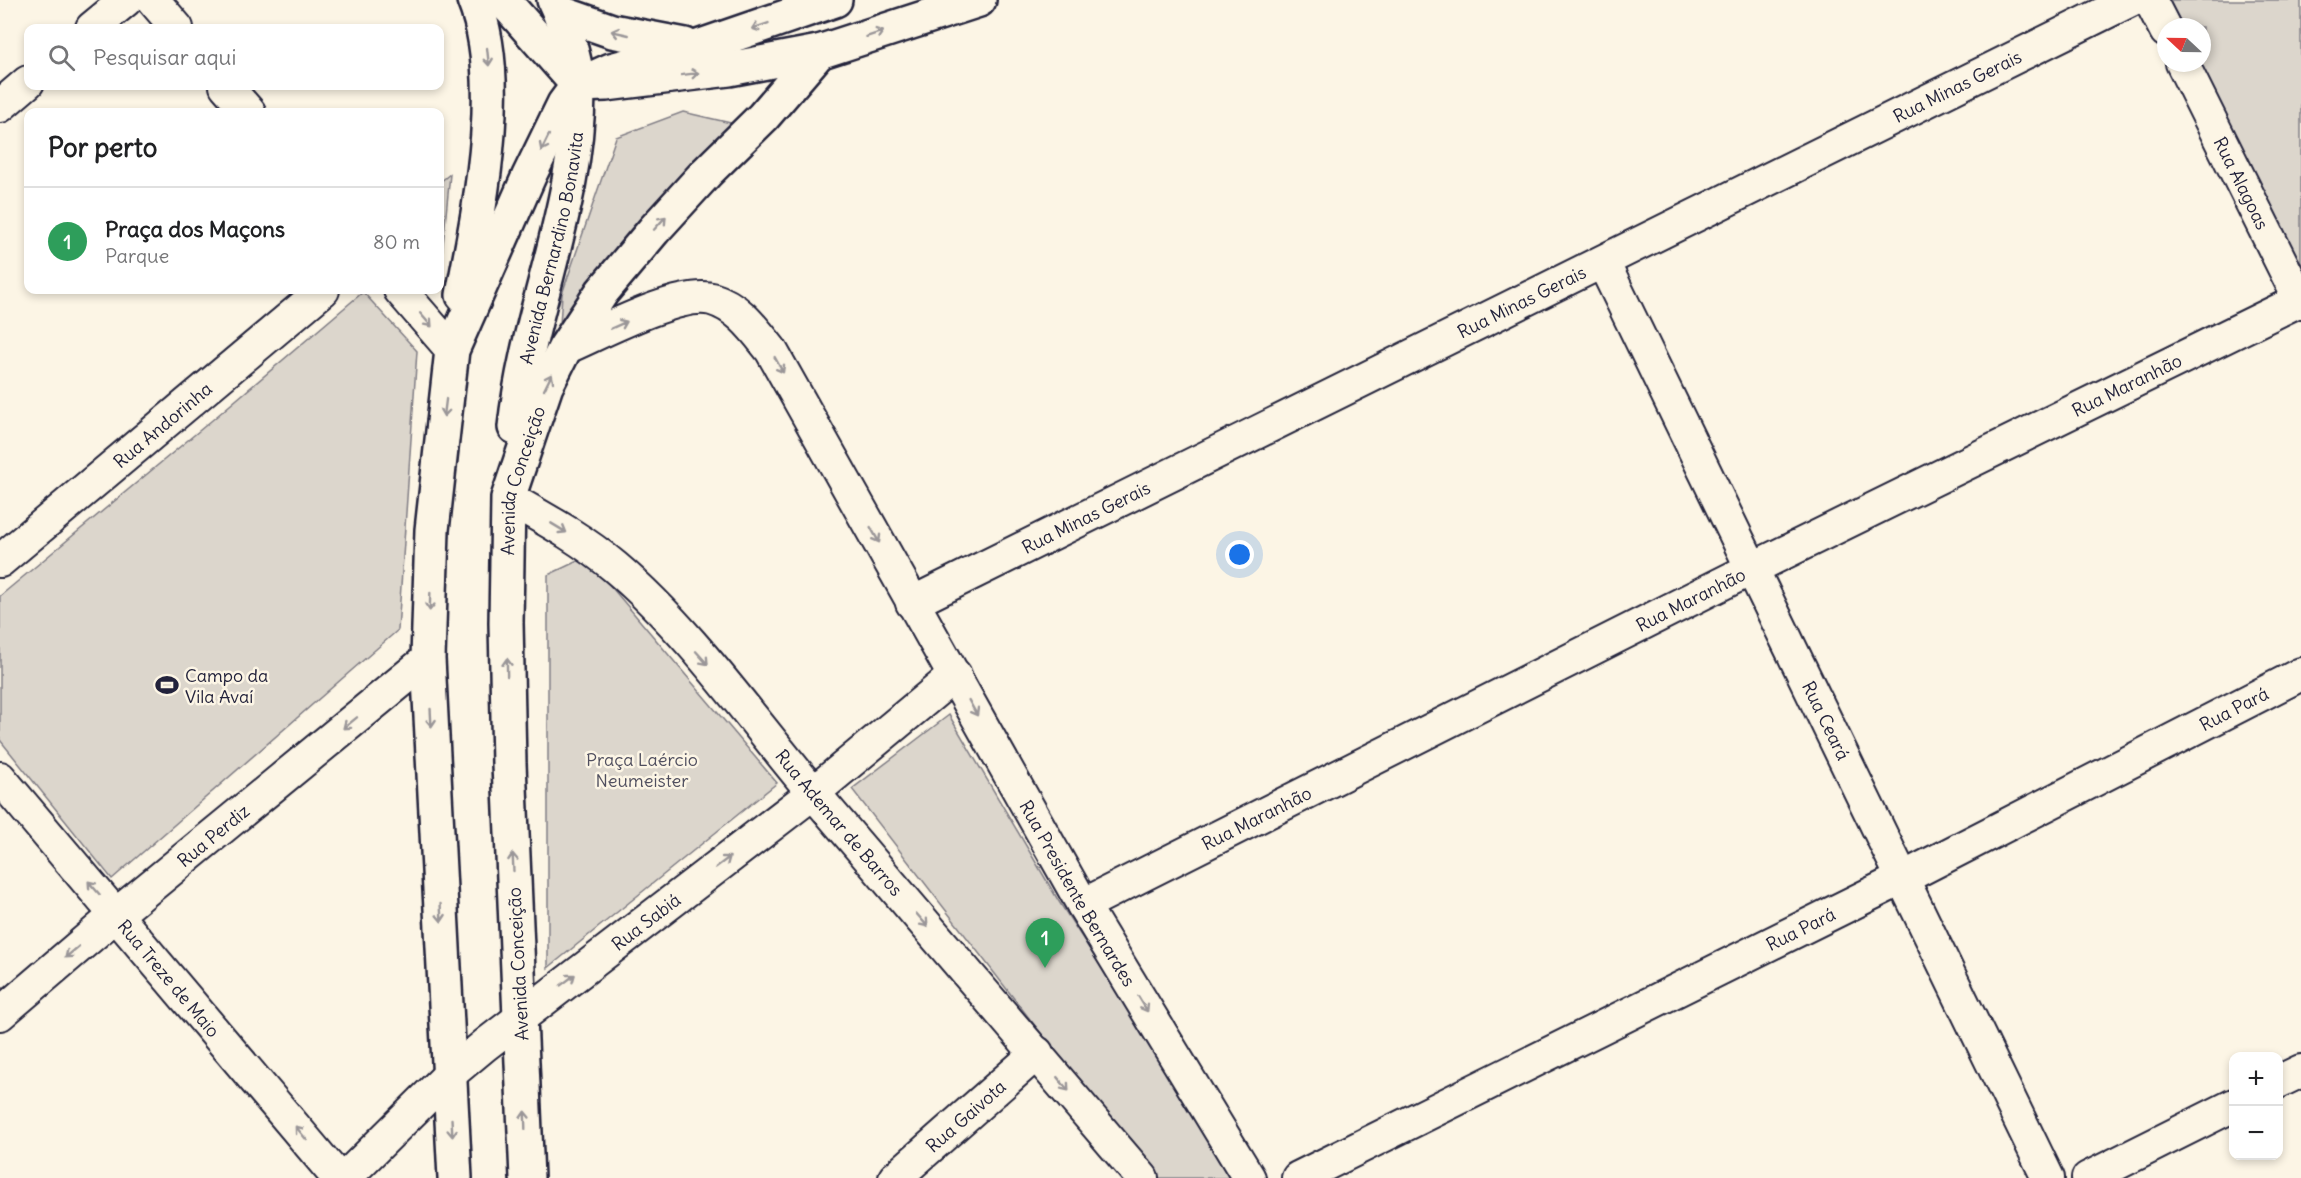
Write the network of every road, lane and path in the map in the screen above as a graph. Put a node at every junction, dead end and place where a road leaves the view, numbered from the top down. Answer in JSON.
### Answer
{"nodes":[{"id":1,"x":126,"y":0,"type":"edge"},
{"id":2,"x":153,"y":0,"type":"edge"},
{"id":3,"x":474,"y":0,"type":"edge"},
{"id":4,"x":503,"y":0,"type":"edge"},
{"id":5,"x":835,"y":0,"type":"edge"},
{"id":6,"x":979,"y":0,"type":"edge"},
{"id":7,"x":2131,"y":0,"type":"edge"},
{"id":8,"x":2150,"y":0,"type":"edge"},
{"id":9,"x":558,"y":7,"type":"edge"},
{"id":10,"x":2159,"y":18,"type":"edge"},
{"id":11,"x":98,"y":24,"type":"edge"},
{"id":12,"x":174,"y":24,"type":"edge"},
{"id":13,"x":698,"y":47,"type":"junction"},
{"id":14,"x":819,"y":52,"type":"junction"},
{"id":15,"x":2186,"y":72,"type":"edge"},
{"id":16,"x":24,"y":85,"type":"edge"},
{"id":17,"x":578,"y":85,"type":"junction"},
{"id":18,"x":230,"y":90,"type":"edge"},
{"id":19,"x":0,"y":106,"type":"edge"},
{"id":20,"x":245,"y":108,"type":"edge"},
{"id":21,"x":1603,"y":262,"type":"junction"},
{"id":22,"x":318,"y":294,"type":"edge"},
{"id":23,"x":403,"y":294,"type":"edge"},
{"id":24,"x":2301,"y":301,"type":"edge"},
{"id":25,"x":566,"y":348,"type":"junction"},
{"id":26,"x":452,"y":350,"type":"junction"},
{"id":27,"x":508,"y":498,"type":"junction"},
{"id":28,"x":0,"y":561,"type":"edge"},
{"id":29,"x":1751,"y":569,"type":"junction"},
{"id":30,"x":912,"y":603,"type":"junction"},
{"id":31,"x":428,"y":659,"type":"junction"},
{"id":32,"x":2301,"y":674,"type":"edge"},
{"id":33,"x":955,"y":675,"type":"junction"},
{"id":34,"x":0,"y":778,"type":"edge"},
{"id":35,"x":813,"y":793,"type":"junction"},
{"id":36,"x":1905,"y":877,"type":"junction"},
{"id":37,"x":1083,"y":905,"type":"junction"},
{"id":38,"x":117,"y":914,"type":"junction"},
{"id":39,"x":0,"y":1014,"type":"edge"},
{"id":40,"x":521,"y":1016,"type":"junction"},
{"id":41,"x":1037,"y":1053,"type":"junction"},
{"id":42,"x":2301,"y":1071,"type":"edge"},
{"id":43,"x":449,"y":1075,"type":"junction"},
{"id":44,"x":2283,"y":1080,"type":"edge"},
{"id":45,"x":2232,"y":1106,"type":"edge"},
{"id":46,"x":338,"y":1178,"type":"edge"},
{"id":47,"x":345,"y":1178,"type":"edge"},
{"id":48,"x":455,"y":1178,"type":"edge"},
{"id":49,"x":527,"y":1178,"type":"edge"},
{"id":50,"x":895,"y":1178,"type":"edge"},
{"id":51,"x":1142,"y":1178,"type":"edge"},
{"id":52,"x":1249,"y":1178,"type":"edge"},
{"id":53,"x":1298,"y":1178,"type":"edge"},
{"id":54,"x":2048,"y":1178,"type":"edge"},
{"id":55,"x":2088,"y":1178,"type":"edge"}],
"edges":[{"from":1,"to":11,"type":"street"},
{"from":2,"to":12,"type":"street"},
{"from":3,"to":26,"type":"main road","one_way":true},
{"from":4,"to":17,"type":"main road"},
{"from":5,"to":13,"type":"main road","one_way":true},
{"from":14,"to":6,"type":"main road","one_way":true},
{"from":7,"to":21,"type":"street","name":"Rua Minas Gerais"},
{"from":8,"to":10,"type":"street"},
{"from":13,"to":9,"type":"main road","one_way":true},
{"from":9,"to":17,"type":"main road","name":"Avenida Bernardino Bonavita"},
{"from":13,"to":17,"type":"main road"},
{"from":17,"to":14,"type":"main road","one_way":true},
{"from":25,"to":14,"type":"main road","name":"Avenida Conceição","one_way":true},
{"from":15,"to":24,"type":"street","name":"Rua Alagoas"},
{"from":16,"to":19,"type":"street"},
{"from":17,"to":26,"type":"main road","one_way":true},
{"from":17,"to":27,"type":"main road","name":"Avenida Bernardino Bonavita"},
{"from":18,"to":20,"type":"street"},
{"from":21,"to":29,"type":"street","name":"Rua Ceará"},
{"from":21,"to":30,"type":"street","name":"Rua Minas Gerais"},
{"from":22,"to":28,"type":"street","name":"Rua Andorinha"},
{"from":23,"to":26,"type":"street","one_way":true},
{"from":24,"to":29,"type":"street","name":"Rua Maranhão"},
{"from":27,"to":25,"type":"main road","name":"Avenida Conceição","one_way":true},
{"from":25,"to":30,"type":"street","name":"Rua Presidente Bernardes","one_way":true},
{"from":26,"to":31,"type":"main road","one_way":true},
{"from":27,"to":35,"type":"street","name":"Rua Ademar de Barros","one_way":true},
{"from":40,"to":27,"type":"main road","name":"Avenida Conceição","one_way":true},
{"from":29,"to":36,"type":"street","name":"Rua Ceará"},
{"from":29,"to":37,"type":"street","name":"Rua Maranhão"},
{"from":30,"to":33,"type":"street","name":"Rua Presidente Bernardes"},
{"from":31,"to":38,"type":"street","name":"Rua Perdiz","one_way":true},
{"from":31,"to":43,"type":"main road","one_way":true},
{"from":32,"to":36,"type":"street","name":"Rua Pará"},
{"from":33,"to":35,"type":"street","name":"Rua Sabiá"},
{"from":33,"to":37,"type":"street","name":"Rua Presidente Bernardes","one_way":true},
{"from":38,"to":34,"type":"street","name":"Rua Treze de Maio","one_way":true},
{"from":40,"to":35,"type":"street","name":"Rua Sabiá","one_way":true},
{"from":35,"to":41,"type":"street","name":"Rua Ademar de Barros","one_way":true},
{"from":36,"to":53,"type":"street","name":"Rua Pará"},
{"from":36,"to":54,"type":"street","name":"Rua Ceará"},
{"from":37,"to":52,"type":"street","name":"Rua Presidente Bernardes","one_way":true},
{"from":38,"to":39,"type":"street","name":"Rua Perdiz","one_way":true},
{"from":46,"to":38,"type":"street","name":"Rua Treze de Maio","one_way":true},
{"from":40,"to":43,"type":"street","name":"Rua Sabiá"},
{"from":49,"to":40,"type":"main road","name":"Avenida Conceição","one_way":true},
{"from":41,"to":50,"type":"street","name":"Rua Gaivota"},
{"from":41,"to":51,"type":"street","name":"Rua Ademar de Barros","one_way":true},
{"from":42,"to":44,"type":"street"},
{"from":43,"to":47,"type":"street","name":"Rua Sabiá"},
{"from":43,"to":48,"type":"main road","one_way":true},
{"from":45,"to":55,"type":"street"}]}
